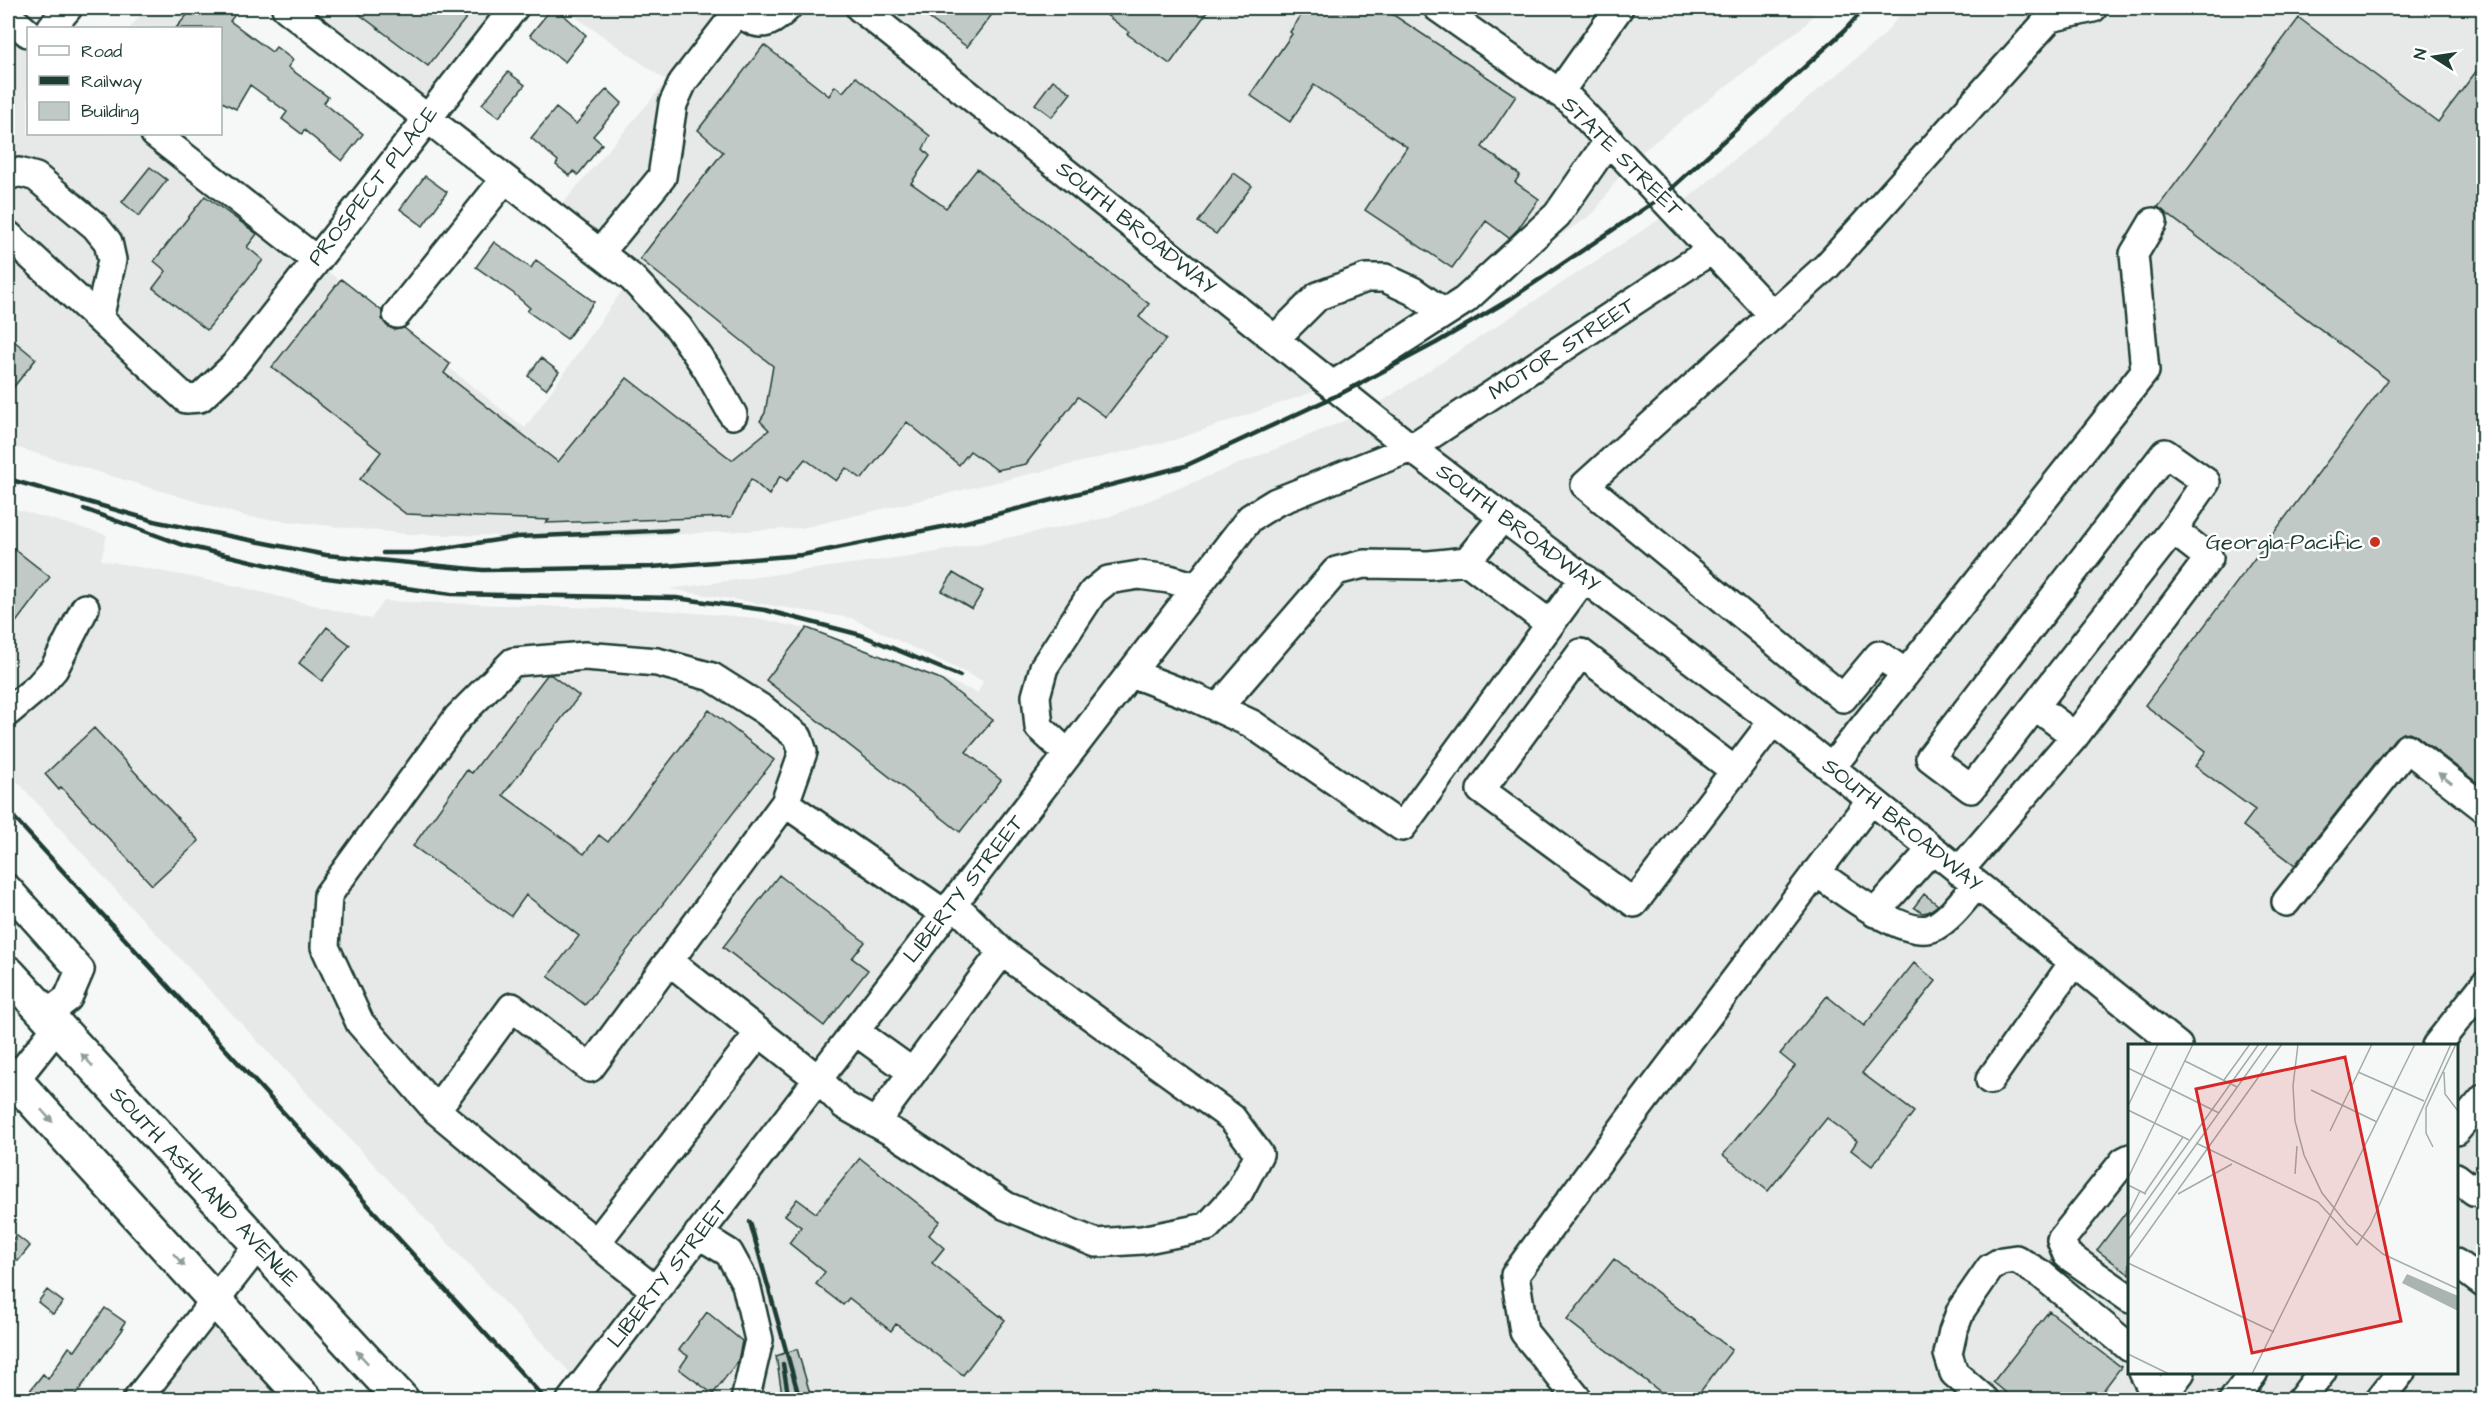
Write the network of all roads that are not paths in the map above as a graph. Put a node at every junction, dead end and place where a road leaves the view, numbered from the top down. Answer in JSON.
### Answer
{"nodes":[{"id":1,"x":68,"y":8,"type":"edge"},
{"id":2,"x":286,"y":8,"type":"edge"},
{"id":3,"x":514,"y":8,"type":"edge"},
{"id":4,"x":787,"y":8,"type":"edge"},
{"id":5,"x":1438,"y":8,"type":"edge"},
{"id":6,"x":1619,"y":8,"type":"edge"},
{"id":7,"x":2094,"y":8,"type":"edge"},
{"id":8,"x":736,"y":9,"type":"edge"},
{"id":9,"x":878,"y":13,"type":"edge"},
{"id":10,"x":8,"y":16,"type":"edge"},
{"id":11,"x":52,"y":27,"type":"edge"},
{"id":12,"x":27,"y":32,"type":"edge"},
{"id":13,"x":1559,"y":93,"type":"junction"},
{"id":14,"x":427,"y":117,"type":"junction"},
{"id":15,"x":156,"y":135,"type":"edge"},
{"id":16,"x":1610,"y":140,"type":"junction"},
{"id":17,"x":8,"y":176,"type":"edge"},
{"id":18,"x":505,"y":179,"type":"junction"},
{"id":19,"x":2153,"y":222,"type":"dead end"},
{"id":20,"x":8,"y":235,"type":"edge"},
{"id":21,"x":1713,"y":249,"type":"junction"},
{"id":22,"x":600,"y":254,"type":"junction"},
{"id":23,"x":316,"y":260,"type":"junction"},
{"id":24,"x":1444,"y":313,"type":"junction"},
{"id":25,"x":397,"y":314,"type":"dead end"},
{"id":26,"x":1773,"y":315,"type":"junction"},
{"id":27,"x":99,"y":319,"type":"junction"},
{"id":28,"x":1275,"y":339,"type":"junction"},
{"id":29,"x":1333,"y":385,"type":"junction"},
{"id":30,"x":733,"y":415,"type":"dead end"},
{"id":31,"x":1411,"y":448,"type":"junction"},
{"id":32,"x":1503,"y":517,"type":"junction"},
{"id":33,"x":2173,"y":530,"type":"junction"},
{"id":34,"x":1467,"y":561,"type":"junction"},
{"id":35,"x":1584,"y":578,"type":"junction"},
{"id":36,"x":1197,"y":587,"type":"junction"},
{"id":37,"x":85,"y":608,"type":"dead end"},
{"id":38,"x":1550,"y":624,"type":"junction"},
{"id":39,"x":1906,"y":673,"type":"junction"},
{"id":40,"x":1131,"y":674,"type":"junction"},
{"id":41,"x":2035,"y":706,"type":"junction"},
{"id":42,"x":1218,"y":708,"type":"junction"},
{"id":43,"x":8,"y":712,"type":"edge"},
{"id":44,"x":1773,"y":721,"type":"junction"},
{"id":45,"x":2074,"y":736,"type":"junction"},
{"id":46,"x":1068,"y":754,"type":"junction"},
{"id":47,"x":1831,"y":768,"type":"junction"},
{"id":48,"x":1735,"y":771,"type":"junction"},
{"id":49,"x":1871,"y":800,"type":"junction"},
{"id":50,"x":785,"y":803,"type":"junction"},
{"id":51,"x":2484,"y":808,"type":"edge"},
{"id":52,"x":1932,"y":849,"type":"junction"},
{"id":53,"x":1816,"y":872,"type":"junction"},
{"id":54,"x":1968,"y":878,"type":"junction"},
{"id":55,"x":8,"y":889,"type":"edge"},
{"id":56,"x":2286,"y":902,"type":"dead end"},
{"id":57,"x":949,"y":909,"type":"junction"},
{"id":58,"x":1875,"y":913,"type":"junction"},
{"id":59,"x":1002,"y":952,"type":"junction"},
{"id":60,"x":669,"y":961,"type":"junction"},
{"id":61,"x":2073,"y":963,"type":"junction"},
{"id":62,"x":8,"y":973,"type":"edge"},
{"id":63,"x":2484,"y":985,"type":"edge"},
{"id":64,"x":51,"y":1021,"type":"junction"},
{"id":65,"x":855,"y":1031,"type":"junction"},
{"id":66,"x":759,"y":1033,"type":"junction"},
{"id":67,"x":2175,"y":1044,"type":"edge"},
{"id":68,"x":2438,"y":1044,"type":"edge"},
{"id":69,"x":912,"y":1072,"type":"junction"},
{"id":70,"x":818,"y":1079,"type":"junction"},
{"id":71,"x":1990,"y":1080,"type":"dead end"},
{"id":72,"x":10,"y":1081,"type":"edge"},
{"id":73,"x":2484,"y":1098,"type":"edge"},
{"id":74,"x":436,"y":1110,"type":"junction"},
{"id":75,"x":875,"y":1123,"type":"junction"},
{"id":76,"x":2458,"y":1130,"type":"edge"},
{"id":77,"x":2128,"y":1159,"type":"edge"},
{"id":78,"x":2458,"y":1178,"type":"edge"},
{"id":79,"x":2484,"y":1186,"type":"edge"},
{"id":80,"x":698,"y":1234,"type":"junction"},
{"id":81,"x":596,"y":1243,"type":"junction"},
{"id":82,"x":258,"y":1245,"type":"junction"},
{"id":83,"x":655,"y":1290,"type":"junction"},
{"id":84,"x":2128,"y":1298,"type":"edge"},
{"id":85,"x":215,"y":1300,"type":"junction"},
{"id":86,"x":2128,"y":1346,"type":"edge"},
{"id":87,"x":2144,"y":1374,"type":"edge"},
{"id":88,"x":2179,"y":1374,"type":"edge"},
{"id":89,"x":2252,"y":1374,"type":"edge"},
{"id":90,"x":2320,"y":1374,"type":"edge"},
{"id":91,"x":2399,"y":1374,"type":"edge"},
{"id":92,"x":1577,"y":1398,"type":"dead end"},
{"id":93,"x":137,"y":1400,"type":"edge"},
{"id":94,"x":306,"y":1400,"type":"edge"},
{"id":95,"x":402,"y":1400,"type":"edge"},
{"id":96,"x":571,"y":1400,"type":"edge"},
{"id":97,"x":745,"y":1400,"type":"edge"},
{"id":98,"x":1985,"y":1400,"type":"edge"},
{"id":99,"x":2159,"y":1400,"type":"edge"},
{"id":100,"x":2233,"y":1400,"type":"edge"},
{"id":101,"x":2301,"y":1400,"type":"edge"},
{"id":102,"x":2379,"y":1400,"type":"edge"}],
"edges":[{"from":1,"to":11,"type":"street"},
{"from":2,"to":14,"type":"street"},
{"from":3,"to":14,"type":"street","name":"PROSPECT PLACE"},
{"from":4,"to":8,"type":"street"},
{"from":5,"to":13,"type":"street","name":"STATE STREET"},
{"from":6,"to":13,"type":"street"},
{"from":7,"to":26,"type":"street"},
{"from":8,"to":22,"type":"street"},
{"from":9,"to":28,"type":"street","name":"SOUTH BROADWAY"},
{"from":10,"to":12,"type":"street"},
{"from":13,"to":16,"type":"street","name":"STATE STREET"},
{"from":14,"to":18,"type":"street"},
{"from":14,"to":23,"type":"street","name":"PROSPECT PLACE"},
{"from":15,"to":23,"type":"street"},
{"from":16,"to":21,"type":"street","name":"STATE STREET"},
{"from":16,"to":24,"type":"street"},
{"from":17,"to":27,"type":"street"},
{"from":18,"to":22,"type":"street"},
{"from":18,"to":25,"type":"street"},
{"from":19,"to":39,"type":"street"},
{"from":20,"to":27,"type":"street","name":"PROSPECT PLACE"},
{"from":21,"to":26,"type":"street","name":"STATE STREET"},
{"from":21,"to":31,"type":"street","name":"MOTOR STREET"},
{"from":22,"to":30,"type":"street"},
{"from":23,"to":27,"type":"street","name":"PROSPECT PLACE"},
{"from":24,"to":28,"type":"street"},
{"from":24,"to":29,"type":"street"},
{"from":26,"to":39,"type":"street"},
{"from":28,"to":29,"type":"street","name":"SOUTH BROADWAY"},
{"from":29,"to":31,"type":"street","name":"SOUTH BROADWAY"},
{"from":31,"to":32,"type":"street","name":"SOUTH BROADWAY"},
{"from":31,"to":36,"type":"street","name":"LIBERTY STREET"},
{"from":32,"to":34,"type":"street"},
{"from":32,"to":35,"type":"street","name":"SOUTH BROADWAY"},
{"from":33,"to":41,"type":"street"},
{"from":33,"to":41,"type":"street"},
{"from":33,"to":45,"type":"street"},
{"from":34,"to":38,"type":"street"},
{"from":34,"to":42,"type":"street"},
{"from":35,"to":38,"type":"street"},
{"from":35,"to":44,"type":"street","name":"SOUTH BROADWAY"},
{"from":36,"to":40,"type":"street","name":"LIBERTY STREET"},
{"from":36,"to":46,"type":"street"},
{"from":37,"to":43,"type":"street"},
{"from":38,"to":42,"type":"street"},
{"from":39,"to":47,"type":"street"},
{"from":40,"to":42,"type":"street"},
{"from":40,"to":46,"type":"street","name":"LIBERTY STREET"},
{"from":41,"to":45,"type":"street"},
{"from":44,"to":47,"type":"street","name":"SOUTH BROADWAY"},
{"from":44,"to":48,"type":"street"},
{"from":45,"to":54,"type":"street"},
{"from":46,"to":57,"type":"street","name":"LIBERTY STREET"},
{"from":47,"to":49,"type":"street","name":"SOUTH BROADWAY"},
{"from":48,"to":48,"type":"street"},
{"from":49,"to":52,"type":"street","name":"SOUTH BROADWAY"},
{"from":49,"to":53,"type":"street"},
{"from":50,"to":57,"type":"street"},
{"from":50,"to":60,"type":"street"},
{"from":50,"to":74,"type":"street"},
{"from":51,"to":56,"type":"street","one_way":true},
{"from":52,"to":54,"type":"street","name":"SOUTH BROADWAY"},
{"from":52,"to":58,"type":"street"},
{"from":53,"to":58,"type":"street"},
{"from":53,"to":92,"type":"street"},
{"from":54,"to":58,"type":"street"},
{"from":54,"to":61,"type":"street","name":"SOUTH BROADWAY"},
{"from":55,"to":64,"type":"street"},
{"from":57,"to":59,"type":"street"},
{"from":57,"to":65,"type":"street","name":"LIBERTY STREET"},
{"from":59,"to":69,"type":"street"},
{"from":59,"to":75,"type":"street"},
{"from":60,"to":66,"type":"street"},
{"from":60,"to":74,"type":"street"},
{"from":61,"to":67,"type":"street","name":"SOUTH BROADWAY"},
{"from":61,"to":71,"type":"street"},
{"from":62,"to":64,"type":"main road","name":"SOUTH ASHLAND AVENUE"},
{"from":63,"to":68,"type":"street"},
{"from":64,"to":72,"type":"street"},
{"from":82,"to":64,"type":"main road","name":"SOUTH ASHLAND AVENUE","one_way":true},
{"from":65,"to":69,"type":"street"},
{"from":65,"to":70,"type":"street","name":"LIBERTY STREET"},
{"from":66,"to":70,"type":"street"},
{"from":66,"to":81,"type":"street"},
{"from":69,"to":75,"type":"street"},
{"from":70,"to":75,"type":"street"},
{"from":70,"to":80,"type":"street","name":"LIBERTY STREET"},
{"from":72,"to":85,"type":"main road","one_way":true},
{"from":73,"to":76,"type":"street"},
{"from":74,"to":81,"type":"street"},
{"from":77,"to":84,"type":"street"},
{"from":78,"to":79,"type":"street"},
{"from":80,"to":83,"type":"street","name":"LIBERTY STREET"},
{"from":80,"to":97,"type":"street"},
{"from":81,"to":83,"type":"street"},
{"from":82,"to":85,"type":"street"},
{"from":95,"to":82,"type":"main road","name":"SOUTH ASHLAND AVENUE","one_way":true},
{"from":83,"to":96,"type":"street","name":"LIBERTY STREET"},
{"from":85,"to":93,"type":"street"},
{"from":85,"to":94,"type":"main road"},
{"from":86,"to":98,"type":"street"},
{"from":87,"to":99,"type":"street"},
{"from":88,"to":99,"type":"street"},
{"from":89,"to":100,"type":"street"},
{"from":90,"to":101,"type":"street"},
{"from":91,"to":102,"type":"street"}]}
